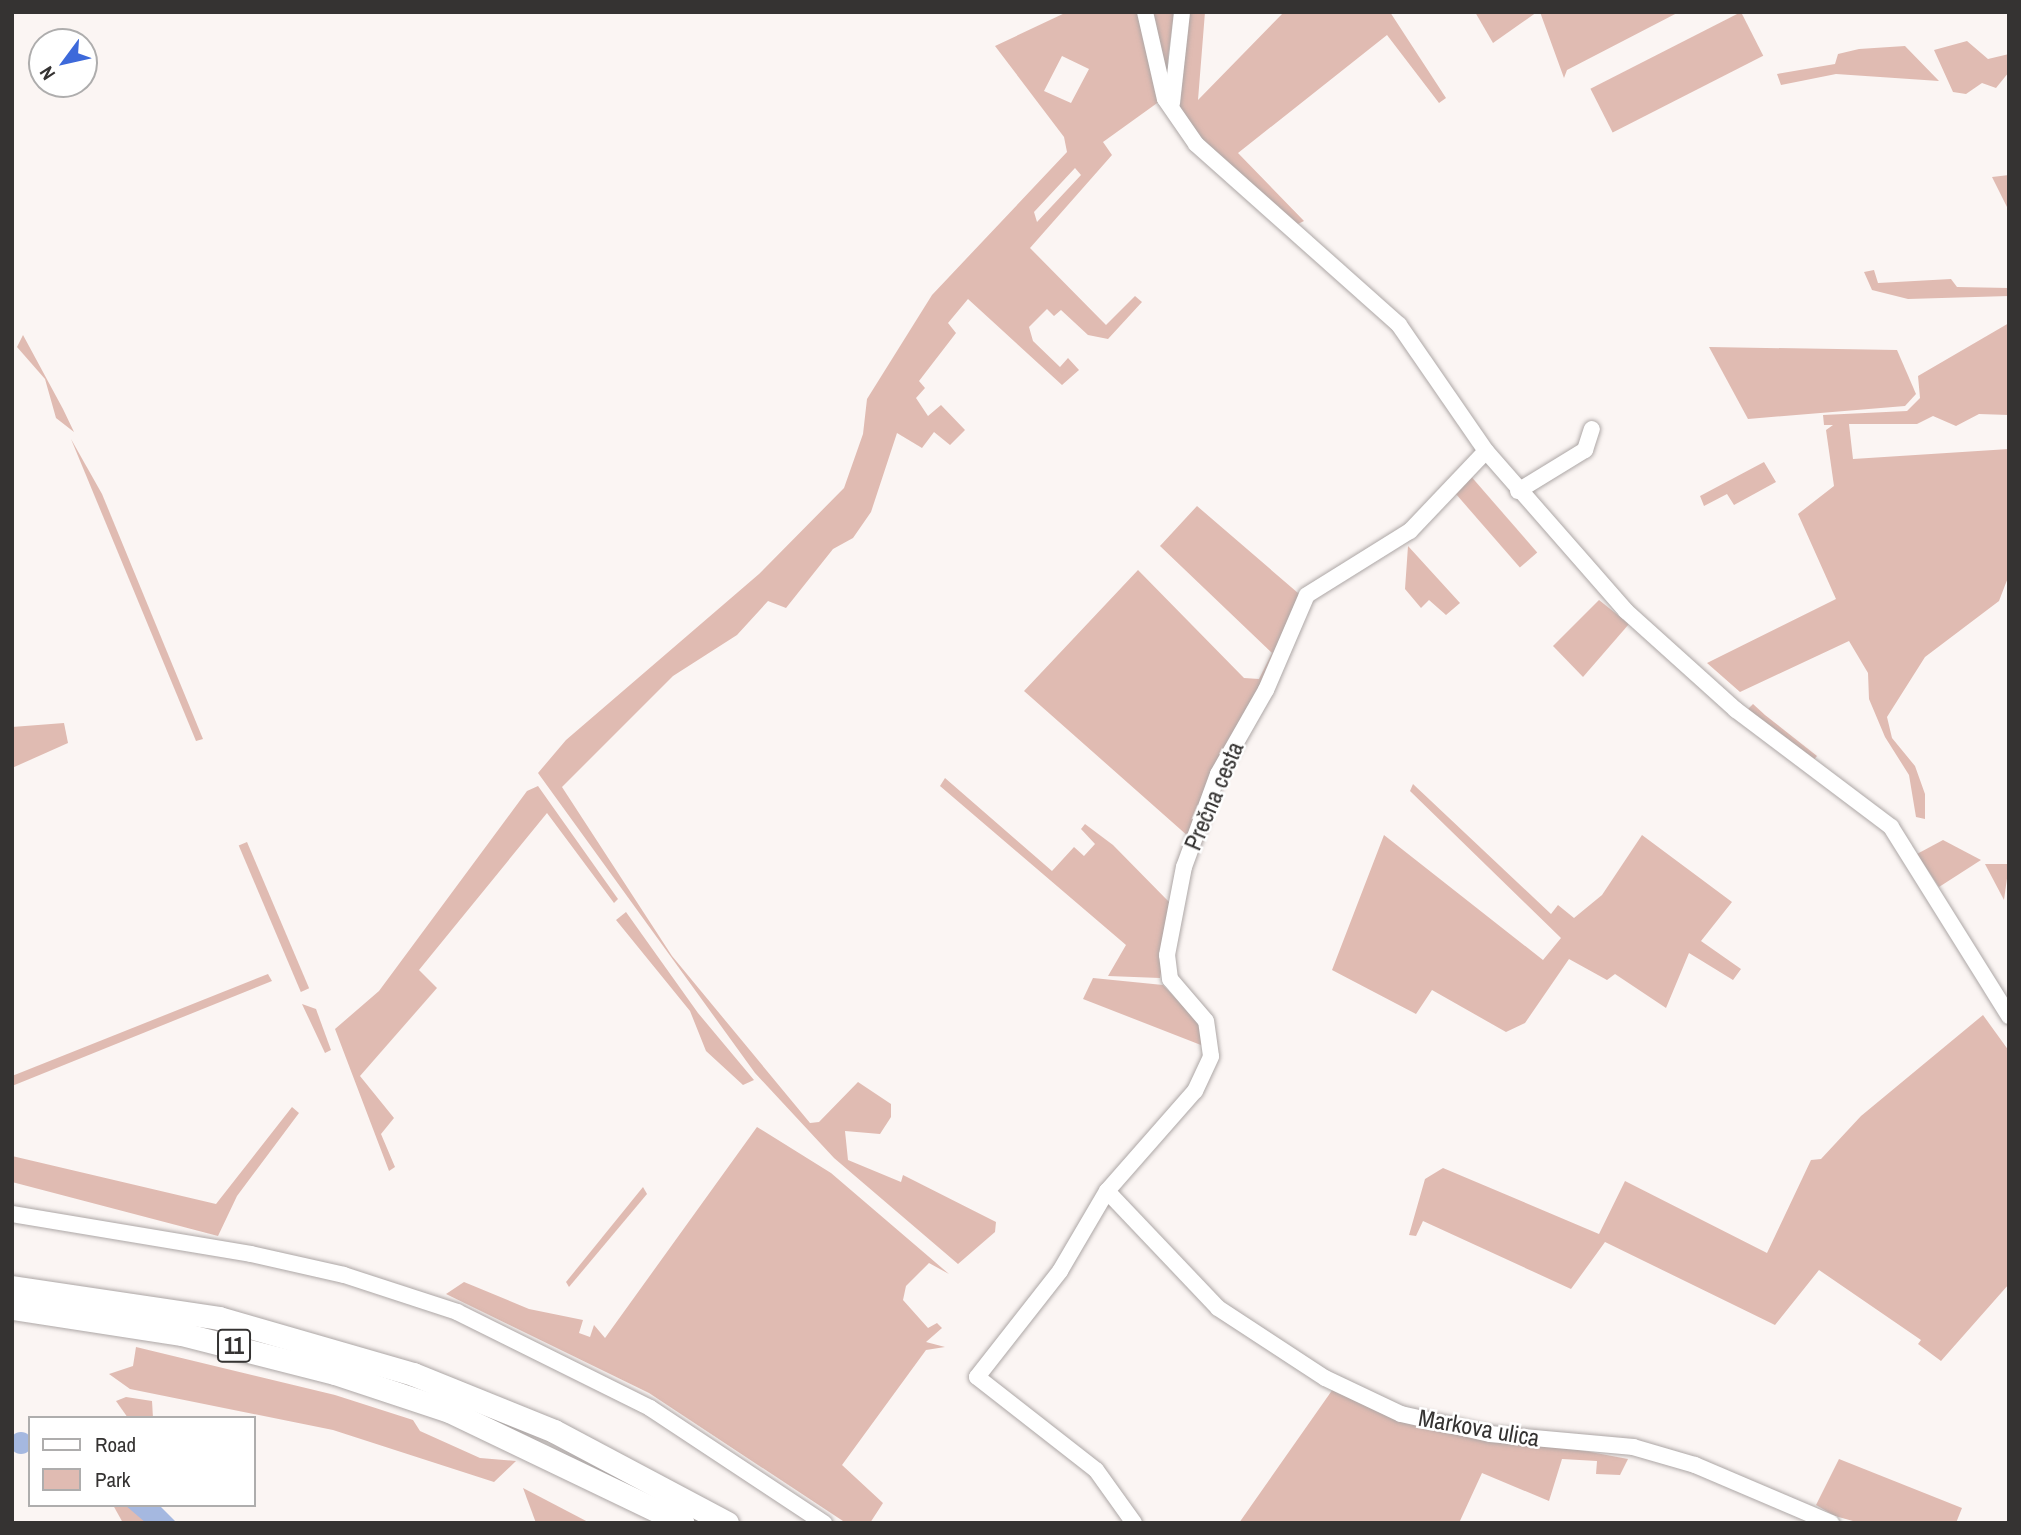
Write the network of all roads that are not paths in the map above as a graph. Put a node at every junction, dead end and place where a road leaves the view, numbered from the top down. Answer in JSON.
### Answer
{"nodes":[{"id":1,"x":1145,"y":12,"type":"edge"},
{"id":2,"x":1182,"y":12,"type":"edge"},
{"id":3,"x":1173,"y":112,"type":"junction"},
{"id":4,"x":1592,"y":429,"type":"dead end"},
{"id":5,"x":1486,"y":451,"type":"junction"},
{"id":6,"x":1518,"y":491,"type":"junction"},
{"id":7,"x":2009,"y":1016,"type":"edge"},
{"id":8,"x":1107,"y":1191,"type":"junction"},
{"id":9,"x":12,"y":1214,"type":"edge"},
{"id":10,"x":12,"y":1287,"type":"edge"},
{"id":11,"x":12,"y":1308,"type":"edge"},
{"id":12,"x":683,"y":1523,"type":"edge"},
{"id":13,"x":727,"y":1523,"type":"edge"},
{"id":14,"x":824,"y":1523,"type":"edge"},
{"id":15,"x":1134,"y":1523,"type":"edge"},
{"id":16,"x":1831,"y":1523,"type":"edge"}],
"edges":[{"from":1,"to":3,"type":"street"},
{"from":2,"to":3,"type":"street"},
{"from":3,"to":5,"type":"street"},
{"from":4,"to":6,"type":"street"},
{"from":5,"to":6,"type":"street"},
{"from":5,"to":8,"type":"street","name":"Prečna cesta"},
{"from":6,"to":7,"type":"street"},
{"from":8,"to":15,"type":"street","name":"Prečna cesta"},
{"from":8,"to":16,"type":"street","name":"Markova ulica"},
{"from":9,"to":14,"type":"street"},
{"from":10,"to":13,"type":"highway","number":"11"},
{"from":11,"to":12,"type":"highway","number":"11"}]}
